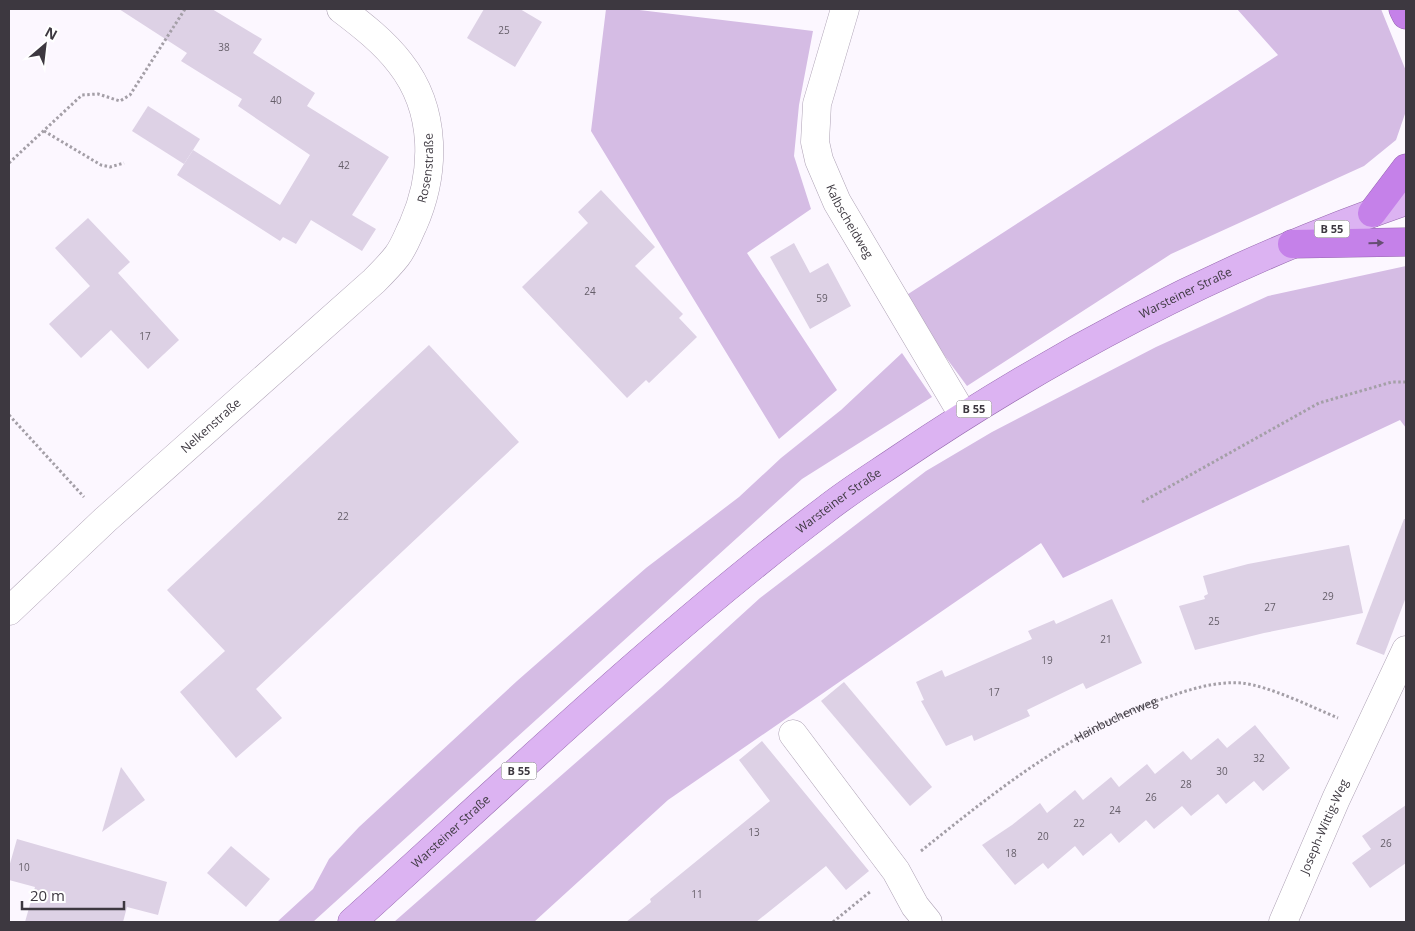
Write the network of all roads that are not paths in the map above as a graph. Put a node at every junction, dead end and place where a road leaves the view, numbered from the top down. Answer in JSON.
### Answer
{"nodes":[{"id":1,"x":341,"y":9,"type":"edge"},
{"id":2,"x":845,"y":9,"type":"edge"},
{"id":3,"x":1403,"y":9,"type":"edge"},
{"id":4,"x":1406,"y":15,"type":"edge"},
{"id":5,"x":1406,"y":168,"type":"edge"},
{"id":6,"x":1406,"y":201,"type":"edge"},
{"id":7,"x":1372,"y":213,"type":"junction"},
{"id":8,"x":407,"y":237,"type":"joint"},
{"id":9,"x":1406,"y":242,"type":"edge"},
{"id":10,"x":1292,"y":244,"type":"junction"},
{"id":11,"x":963,"y":415,"type":"junction"},
{"id":12,"x":9,"y":611,"type":"edge"},
{"id":13,"x":1406,"y":650,"type":"edge"},
{"id":14,"x":793,"y":734,"type":"dead end"},
{"id":15,"x":352,"y":922,"type":"edge"},
{"id":16,"x":928,"y":922,"type":"edge"},
{"id":17,"x":1283,"y":922,"type":"edge"}],
"edges":[{"from":1,"to":8,"type":"street","name":"Rosenstraße"},
{"from":2,"to":11,"type":"street","name":"Kalbscheidweg"},
{"from":3,"to":4,"type":"highway"},
{"from":5,"to":7,"type":"highway"},
{"from":6,"to":7,"type":"main road","name":"Warsteiner Straße","number":"B 55"},
{"from":7,"to":10,"type":"main road","name":"Warsteiner Straße","number":"B 55"},
{"from":8,"to":12,"type":"street","name":"Nelkenstraße"},
{"from":10,"to":9,"type":"highway","one_way":true},
{"from":10,"to":11,"type":"main road","name":"Warsteiner Straße","number":"B 55"},
{"from":11,"to":15,"type":"main road","name":"Warsteiner Straße","number":"B 55"},
{"from":13,"to":17,"type":"street","name":"Joseph-Wittig-Weg"},
{"from":14,"to":16,"type":"street"}]}
